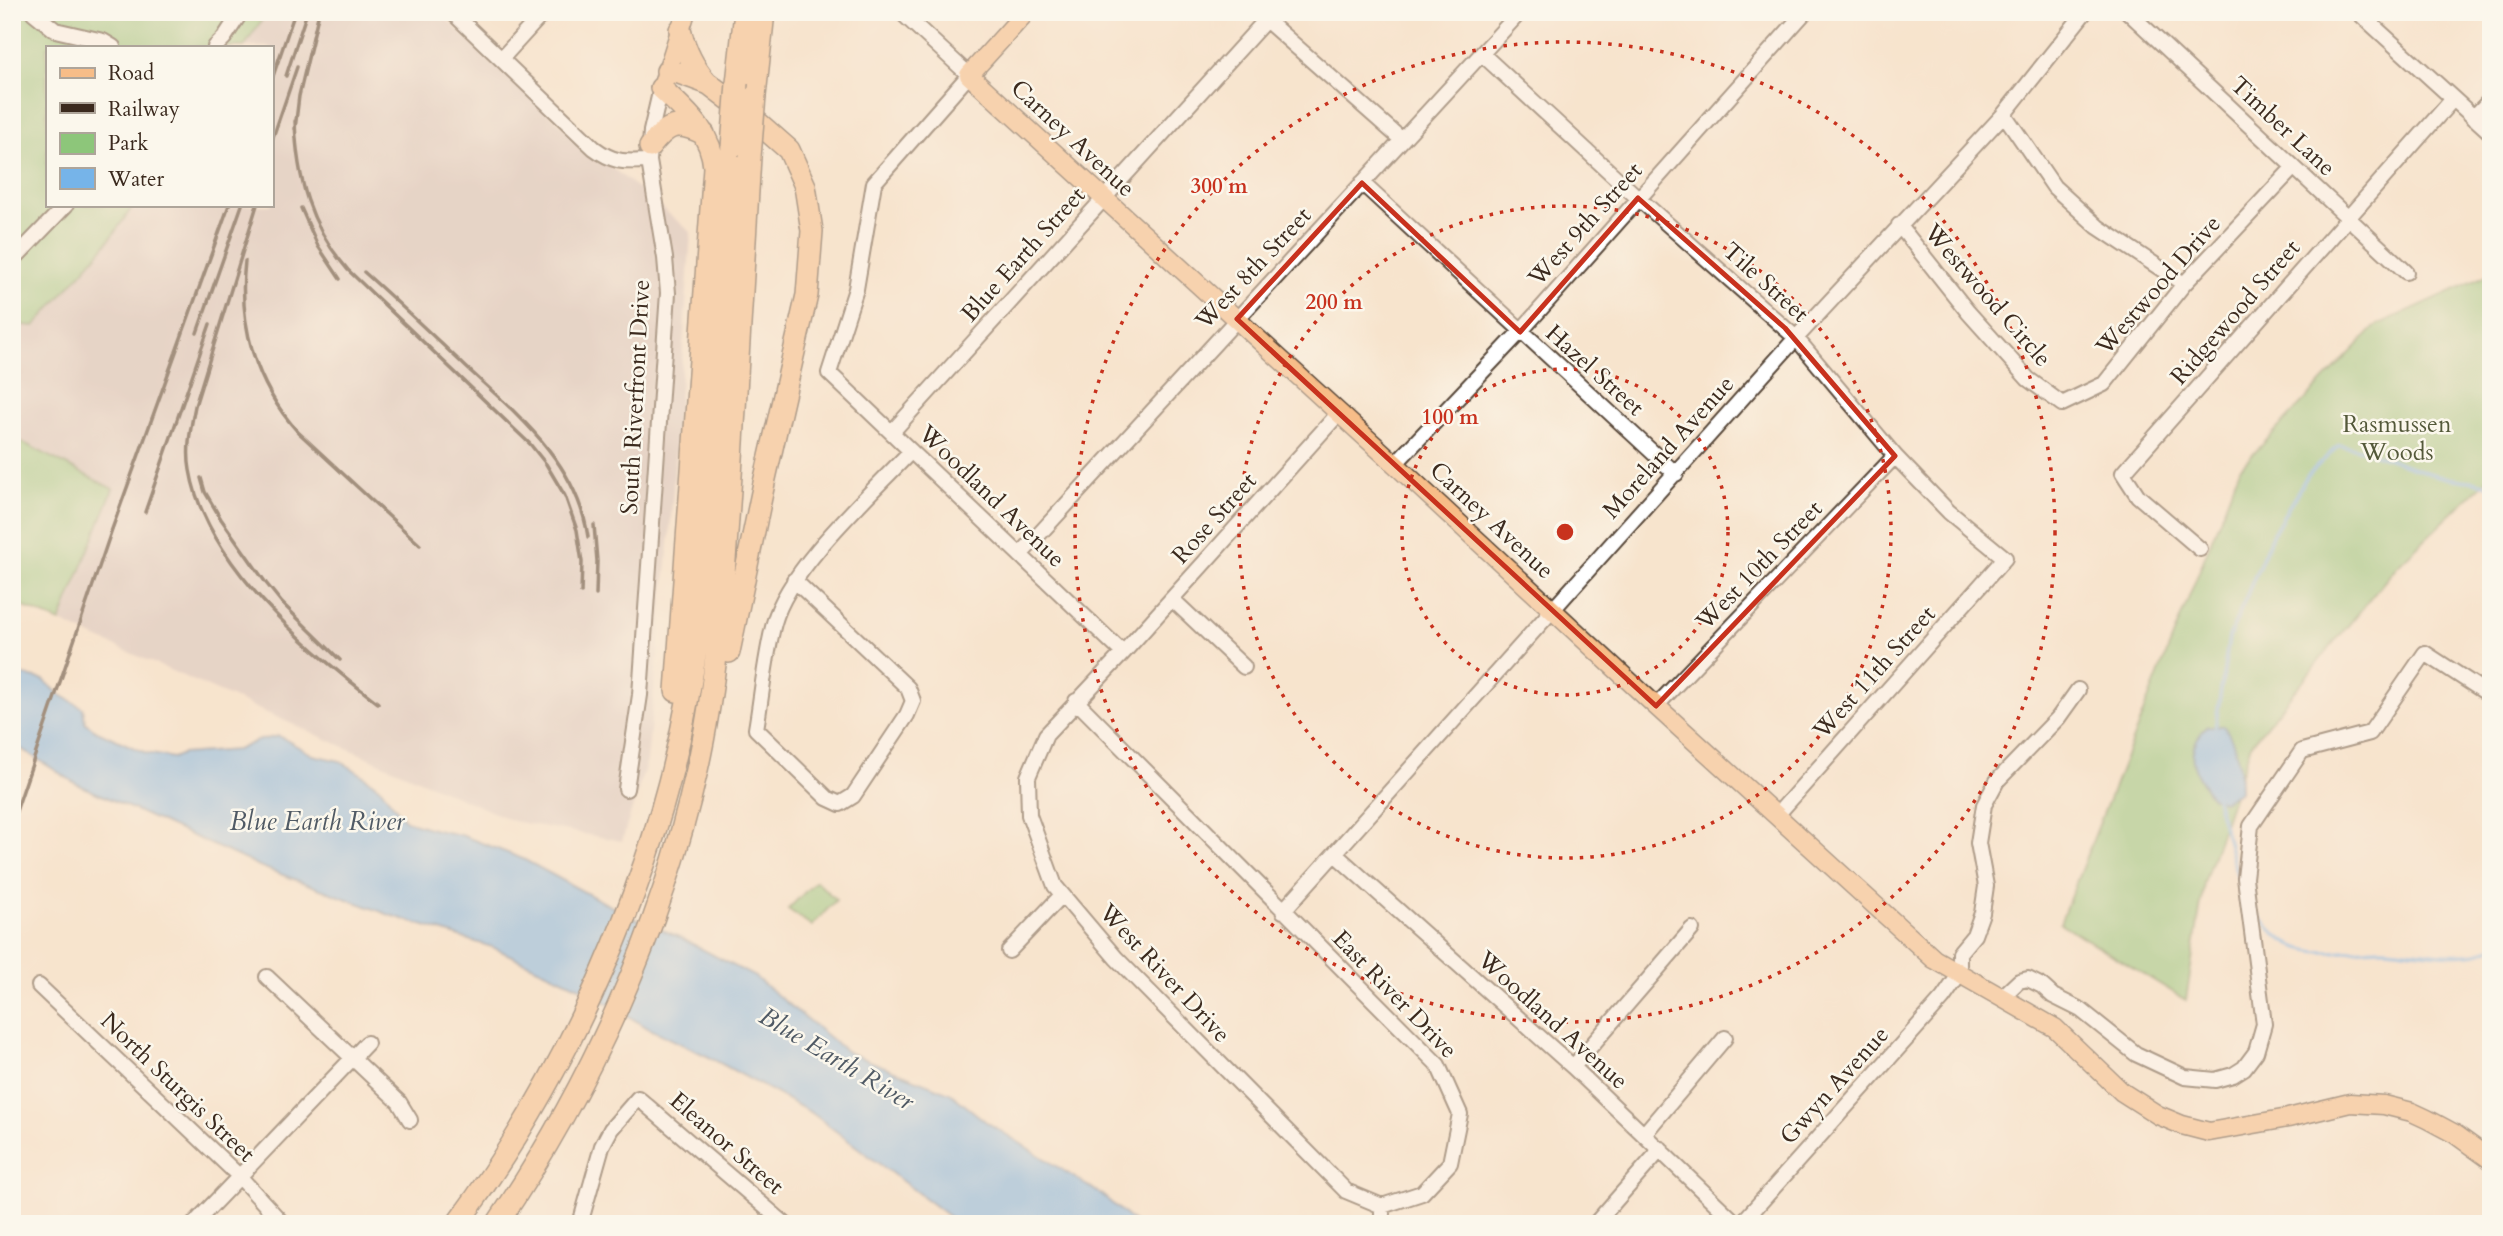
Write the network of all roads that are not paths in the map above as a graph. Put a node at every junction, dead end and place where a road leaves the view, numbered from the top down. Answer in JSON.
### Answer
{"nodes":[{"id":1,"x":33,"y":12,"type":"edge"},
{"id":2,"x":242,"y":12,"type":"edge"},
{"id":3,"x":452,"y":12,"type":"edge"},
{"id":4,"x":544,"y":12,"type":"edge"},
{"id":5,"x":745,"y":12,"type":"edge"},
{"id":6,"x":764,"y":12,"type":"edge"},
{"id":7,"x":901,"y":12,"type":"edge"},
{"id":8,"x":1026,"y":12,"type":"edge"},
{"id":9,"x":1520,"y":12,"type":"edge"},
{"id":10,"x":1805,"y":12,"type":"edge"},
{"id":11,"x":2085,"y":12,"type":"edge"},
{"id":12,"x":2128,"y":12,"type":"edge"},
{"id":13,"x":2358,"y":12,"type":"edge"},
{"id":14,"x":1265,"y":15,"type":"edge"},
{"id":15,"x":683,"y":21,"type":"edge"},
{"id":16,"x":108,"y":44,"type":"edge"},
{"id":17,"x":216,"y":46,"type":"edge"},
{"id":18,"x":1482,"y":54,"type":"junction"},
{"id":19,"x":502,"y":58,"type":"junction"},
{"id":20,"x":969,"y":75,"type":"junction"},
{"id":21,"x":664,"y":79,"type":"junction"},
{"id":22,"x":709,"y":84,"type":"junction"},
{"id":23,"x":2453,"y":99,"type":"junction"},
{"id":24,"x":2491,"y":99,"type":"edge"},
{"id":25,"x":2004,"y":114,"type":"junction"},
{"id":26,"x":2473,"y":118,"type":"junction"},
{"id":27,"x":2491,"y":133,"type":"edge"},
{"id":28,"x":705,"y":135,"type":"junction"},
{"id":29,"x":1402,"y":140,"type":"junction"},
{"id":30,"x":741,"y":152,"type":"junction"},
{"id":31,"x":649,"y":154,"type":"junction"},
{"id":32,"x":2294,"y":167,"type":"junction"},
{"id":33,"x":1362,"y":183,"type":"junction"},
{"id":34,"x":1638,"y":198,"type":"junction"},
{"id":35,"x":1103,"y":200,"type":"junction"},
{"id":36,"x":65,"y":206,"type":"edge"},
{"id":37,"x":2348,"y":217,"type":"junction"},
{"id":38,"x":1899,"y":225,"type":"junction"},
{"id":39,"x":12,"y":261,"type":"edge"},
{"id":40,"x":2406,"y":272,"type":"dead end"},
{"id":41,"x":2184,"y":284,"type":"junction"},
{"id":42,"x":1237,"y":319,"type":"junction"},
{"id":43,"x":1520,"y":332,"type":"junction"},
{"id":44,"x":1796,"y":338,"type":"junction"},
{"id":45,"x":2045,"y":392,"type":"joint"},
{"id":46,"x":1339,"y":412,"type":"junction"},
{"id":47,"x":892,"y":432,"type":"junction"},
{"id":48,"x":911,"y":451,"type":"junction"},
{"id":49,"x":1895,"y":456,"type":"junction"},
{"id":50,"x":1395,"y":464,"type":"junction"},
{"id":51,"x":1676,"y":474,"type":"junction"},
{"id":52,"x":2200,"y":550,"type":"dead end"},
{"id":53,"x":1020,"y":555,"type":"junction"},
{"id":54,"x":2005,"y":558,"type":"joint"},
{"id":55,"x":794,"y":580,"type":"junction"},
{"id":56,"x":1172,"y":598,"type":"junction"},
{"id":57,"x":1553,"y":610,"type":"junction"},
{"id":58,"x":1123,"y":653,"type":"junction"},
{"id":59,"x":1244,"y":667,"type":"dead end"},
{"id":60,"x":2078,"y":690,"type":"dead end"},
{"id":61,"x":2491,"y":696,"type":"edge"},
{"id":62,"x":1076,"y":701,"type":"junction"},
{"id":63,"x":1656,"y":706,"type":"junction"},
{"id":64,"x":697,"y":768,"type":"junction"},
{"id":65,"x":626,"y":789,"type":"dead end"},
{"id":66,"x":664,"y":799,"type":"junction"},
{"id":67,"x":1776,"y":816,"type":"junction"},
{"id":68,"x":1335,"y":853,"type":"junction"},
{"id":69,"x":1062,"y":895,"type":"junction"},
{"id":70,"x":1283,"y":911,"type":"junction"},
{"id":71,"x":1692,"y":929,"type":"dead end"},
{"id":72,"x":1009,"y":951,"type":"dead end"},
{"id":73,"x":1959,"y":975,"type":"junction"},
{"id":74,"x":267,"y":977,"type":"dead end"},
{"id":75,"x":39,"y":985,"type":"dead end"},
{"id":76,"x":2002,"y":997,"type":"junction"},
{"id":77,"x":1724,"y":1038,"type":"dead end"},
{"id":78,"x":367,"y":1042,"type":"dead end"},
{"id":79,"x":352,"y":1057,"type":"junction"},
{"id":80,"x":1573,"y":1067,"type":"junction"},
{"id":81,"x":410,"y":1120,"type":"dead end"},
{"id":82,"x":1644,"y":1134,"type":"junction"},
{"id":83,"x":1661,"y":1149,"type":"junction"},
{"id":84,"x":2491,"y":1160,"type":"edge"},
{"id":85,"x":239,"y":1176,"type":"junction"},
{"id":86,"x":1382,"y":1206,"type":"junction"},
{"id":87,"x":194,"y":1224,"type":"edge"},
{"id":88,"x":283,"y":1224,"type":"edge"},
{"id":89,"x":457,"y":1224,"type":"edge"},
{"id":90,"x":497,"y":1224,"type":"edge"},
{"id":91,"x":580,"y":1224,"type":"edge"},
{"id":92,"x":785,"y":1224,"type":"edge"},
{"id":93,"x":1382,"y":1224,"type":"edge"},
{"id":94,"x":1595,"y":1224,"type":"edge"},
{"id":95,"x":1739,"y":1224,"type":"edge"}],
"edges":[{"from":1,"to":16,"type":"street"},
{"from":2,"to":17,"type":"street"},
{"from":3,"to":19,"type":"street"},
{"from":4,"to":19,"type":"street"},
{"from":5,"to":30,"type":"highway","bridge":true},
{"from":6,"to":30,"type":"highway","bridge":true},
{"from":7,"to":20,"type":"street","name":"Carney Avenue"},
{"from":8,"to":20,"type":"main road"},
{"from":9,"to":18,"type":"street","name":"West 8th Street"},
{"from":10,"to":34,"type":"street","name":"West 9th Street"},
{"from":11,"to":25,"type":"street","name":"Moreland Avenue"},
{"from":12,"to":32,"type":"street","name":"Timber Lane"},
{"from":13,"to":23,"type":"street"},
{"from":14,"to":29,"type":"street"},
{"from":14,"to":35,"type":"street","name":"Blue Earth Street"},
{"from":15,"to":21,"type":"main road","name":"South Riverfront Drive"},
{"from":15,"to":22,"type":"highway"},
{"from":18,"to":29,"type":"street","name":"West 8th Street"},
{"from":18,"to":34,"type":"street","name":"Tile Street"},
{"from":19,"to":31,"type":"street"},
{"from":20,"to":35,"type":"main road","name":"Carney Avenue"},
{"from":20,"to":47,"type":"street","name":"Woodland Avenue"},
{"from":21,"to":22,"type":"highway"},
{"from":21,"to":28,"type":"highway"},
{"from":21,"to":31,"type":"street","name":"South Riverfront Drive"},
{"from":22,"to":64,"type":"highway"},
{"from":23,"to":26,"type":"street"},
{"from":23,"to":37,"type":"street","name":"Ridgewood Street"},
{"from":24,"to":26,"type":"street"},
{"from":25,"to":38,"type":"street","name":"Moreland Avenue"},
{"from":25,"to":41,"type":"street"},
{"from":26,"to":27,"type":"street"},
{"from":28,"to":31,"type":"highway"},
{"from":28,"to":66,"type":"highway"},
{"from":29,"to":33,"type":"street","name":"West 8th Street"},
{"from":30,"to":64,"type":"highway"},
{"from":30,"to":66,"type":"highway"},
{"from":31,"to":65,"type":"street","name":"South Riverfront Drive"},
{"from":32,"to":37,"type":"street","name":"Timber Lane"},
{"from":32,"to":41,"type":"street","name":"Westwood Drive"},
{"from":33,"to":42,"type":"street","name":"West 8th Street"},
{"from":33,"to":43,"type":"street","name":"Hazel Street"},
{"from":34,"to":43,"type":"street","name":"West 9th Street"},
{"from":34,"to":44,"type":"street","name":"Tile Street"},
{"from":35,"to":42,"type":"main road","name":"Carney Avenue"},
{"from":35,"to":47,"type":"street","name":"Blue Earth Street"},
{"from":36,"to":39,"type":"street"},
{"from":37,"to":40,"type":"street","name":"Timber Lane"},
{"from":37,"to":52,"type":"street","name":"Ridgewood Street"},
{"from":38,"to":44,"type":"street","name":"Moreland Avenue"},
{"from":38,"to":45,"type":"street","name":"Westwood Circle"},
{"from":41,"to":45,"type":"street","name":"Westwood Drive"},
{"from":42,"to":46,"type":"main road","name":"Carney Avenue"},
{"from":42,"to":53,"type":"street","name":"West 8th Street"},
{"from":43,"to":50,"type":"street","name":"West 9th Street"},
{"from":43,"to":51,"type":"street","name":"Hazel Street"},
{"from":44,"to":49,"type":"street","name":"Tile Street"},
{"from":44,"to":51,"type":"street","name":"Moreland Avenue"},
{"from":46,"to":50,"type":"main road","name":"Carney Avenue"},
{"from":46,"to":56,"type":"street","name":"Rose Street"},
{"from":47,"to":48,"type":"street","name":"Woodland Avenue"},
{"from":48,"to":53,"type":"street","name":"Woodland Avenue"},
{"from":48,"to":55,"type":"street"},
{"from":49,"to":54,"type":"street","name":"Tile Street"},
{"from":49,"to":63,"type":"street","name":"West 10th Street"},
{"from":50,"to":57,"type":"main road","name":"Carney Avenue"},
{"from":51,"to":57,"type":"street","name":"Moreland Avenue"},
{"from":53,"to":58,"type":"street","name":"Woodland Avenue"},
{"from":54,"to":67,"type":"street","name":"West 11th Street"},
{"from":55,"to":55,"type":"street"},
{"from":56,"to":58,"type":"street","name":"Rose Street"},
{"from":56,"to":59,"type":"street"},
{"from":57,"to":63,"type":"main road","name":"Carney Avenue"},
{"from":57,"to":68,"type":"street","name":"Moreland Avenue"},
{"from":58,"to":62,"type":"street","name":"West River Drive"},
{"from":60,"to":73,"type":"street"},
{"from":61,"to":76,"type":"street"},
{"from":62,"to":69,"type":"street","name":"West River Drive"},
{"from":62,"to":70,"type":"street"},
{"from":63,"to":67,"type":"main road","name":"Carney Avenue"},
{"from":64,"to":90,"type":"highway"},
{"from":66,"to":89,"type":"highway"},
{"from":67,"to":73,"type":"main road","name":"Carney Avenue"},
{"from":68,"to":70,"type":"street","name":"Moreland Avenue"},
{"from":68,"to":80,"type":"street","name":"Woodland Avenue"},
{"from":69,"to":72,"type":"street"},
{"from":69,"to":86,"type":"street","name":"West River Drive"},
{"from":70,"to":86,"type":"street","name":"East River Drive"},
{"from":71,"to":80,"type":"street"},
{"from":73,"to":76,"type":"main road","name":"Carney Avenue"},
{"from":73,"to":95,"type":"street","name":"Gwyn Avenue"},
{"from":74,"to":79,"type":"street"},
{"from":75,"to":85,"type":"street","name":"North Sturgis Street"},
{"from":76,"to":84,"type":"main road","name":"Carney Avenue"},
{"from":77,"to":82,"type":"street"},
{"from":78,"to":79,"type":"street"},
{"from":79,"to":81,"type":"street"},
{"from":79,"to":85,"type":"street"},
{"from":80,"to":82,"type":"street","name":"Woodland Avenue"},
{"from":82,"to":83,"type":"street","name":"Woodland Avenue"},
{"from":83,"to":94,"type":"street"},
{"from":83,"to":95,"type":"street","name":"Woodland Avenue"},
{"from":85,"to":87,"type":"street"},
{"from":85,"to":88,"type":"street","name":"North Sturgis Street"},
{"from":86,"to":93,"type":"street"},
{"from":91,"to":92,"type":"street","name":"Eleanor Street"}]}
